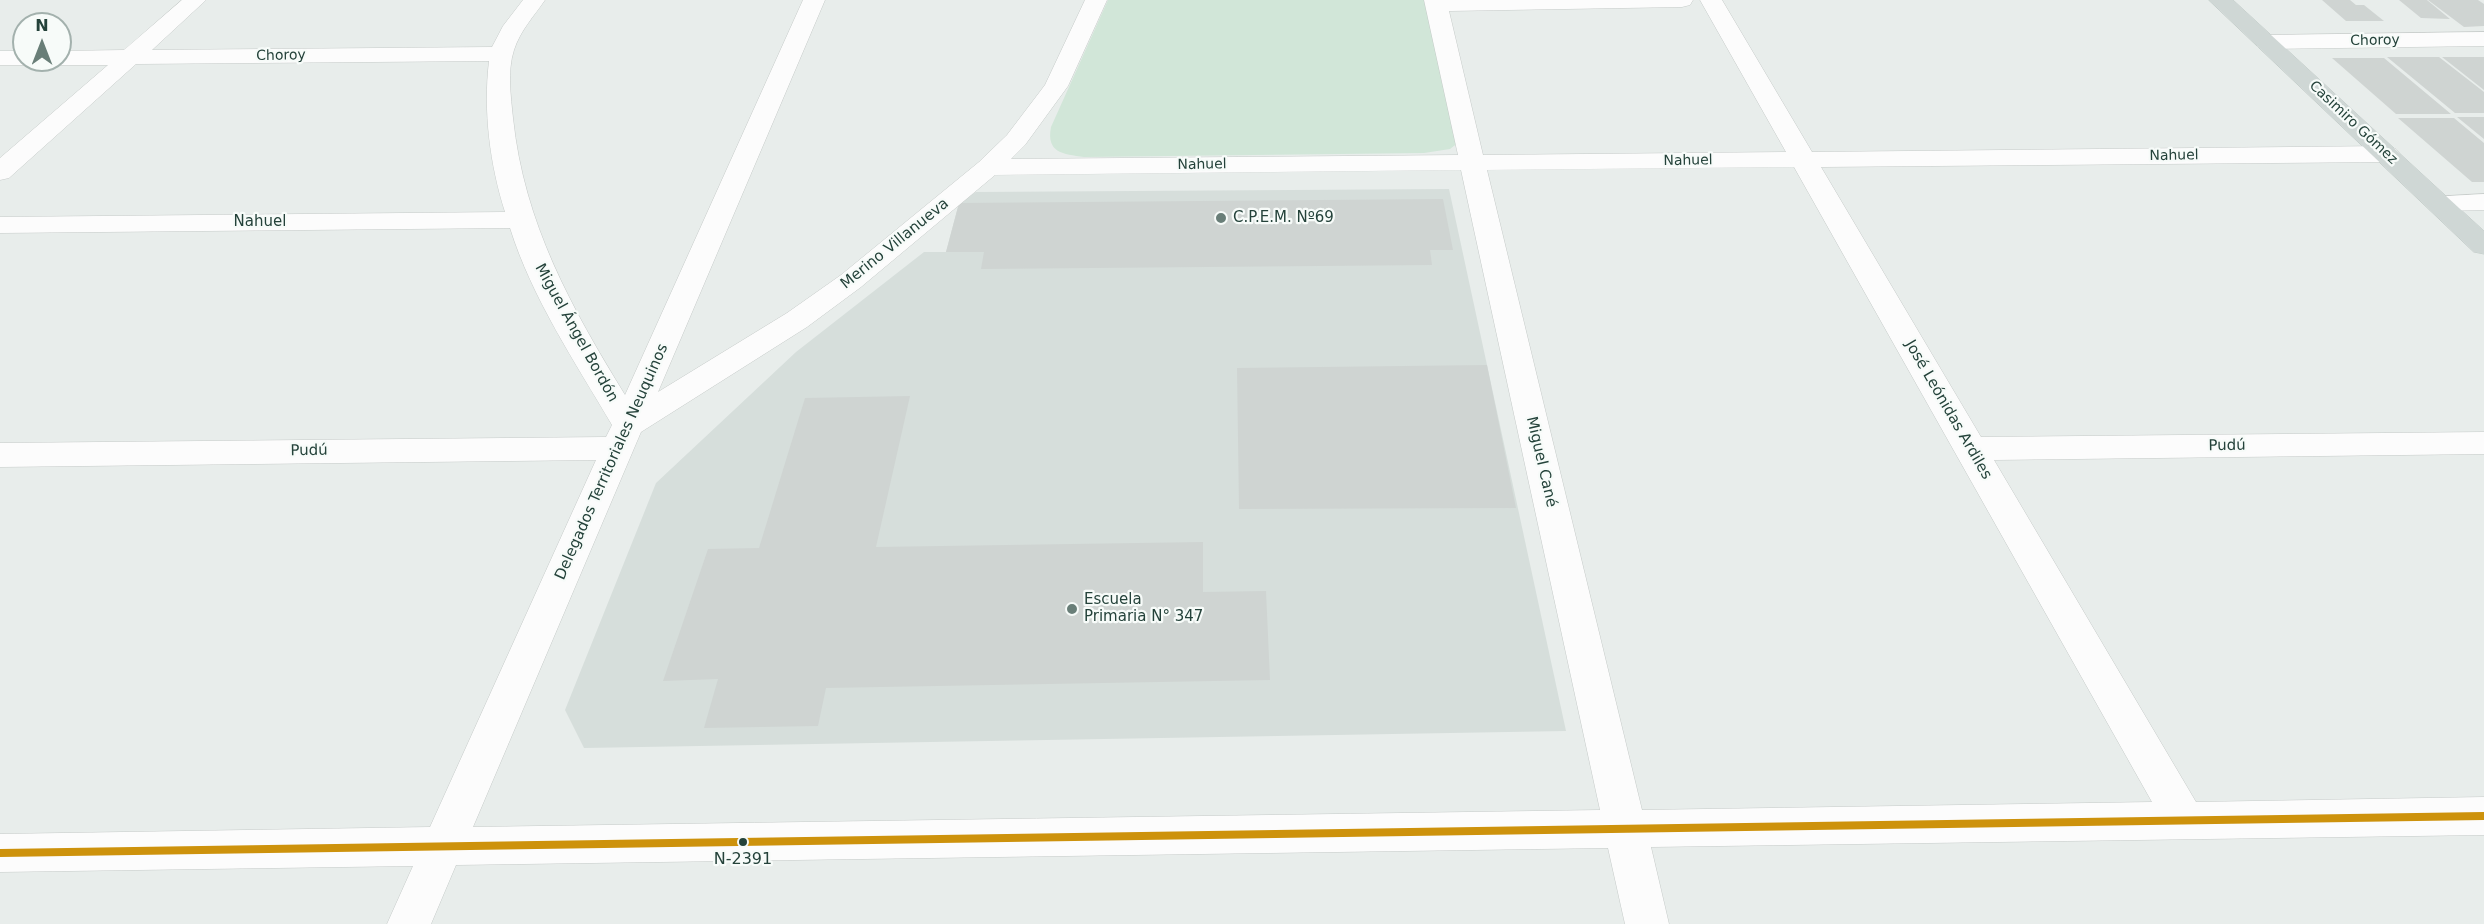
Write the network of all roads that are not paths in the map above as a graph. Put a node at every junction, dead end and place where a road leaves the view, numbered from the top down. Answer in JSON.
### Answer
{"nodes":[{"id":1,"x":195,"y":0,"type":"edge"},
{"id":2,"x":534,"y":0,"type":"edge"},
{"id":3,"x":814,"y":0,"type":"edge"},
{"id":4,"x":1096,"y":0,"type":"edge"},
{"id":5,"x":1646,"y":0,"type":"edge"},
{"id":6,"x":1682,"y":0,"type":"edge"},
{"id":7,"x":1711,"y":0,"type":"edge"},
{"id":8,"x":2220,"y":0,"type":"edge"},
{"id":9,"x":1436,"y":3,"type":"edge"},
{"id":10,"x":2484,"y":39,"type":"edge"},
{"id":11,"x":2266,"y":42,"type":"junction"},
{"id":12,"x":501,"y":54,"type":"junction"},
{"id":13,"x":130,"y":57,"type":"junction"},
{"id":14,"x":72,"y":58,"type":"edge"},
{"id":15,"x":2387,"y":154,"type":"junction"},
{"id":16,"x":1804,"y":160,"type":"junction"},
{"id":17,"x":1472,"y":163,"type":"junction"},
{"id":18,"x":988,"y":167,"type":"junction"},
{"id":19,"x":0,"y":172,"type":"edge"},
{"id":20,"x":2484,"y":202,"type":"edge"},
{"id":21,"x":2439,"y":203,"type":"junction"},
{"id":22,"x":519,"y":220,"type":"junction"},
{"id":23,"x":0,"y":225,"type":"edge"},
{"id":24,"x":2484,"y":246,"type":"edge"},
{"id":25,"x":623,"y":436,"type":"junction"},
{"id":26,"x":2484,"y":443,"type":"edge"},
{"id":27,"x":1970,"y":449,"type":"junction"},
{"id":28,"x":0,"y":454,"type":"edge"},
{"id":29,"x":2484,"y":816,"type":"edge"},
{"id":30,"x":2185,"y":821,"type":"junction"},
{"id":31,"x":1625,"y":830,"type":"junction"},
{"id":32,"x":443,"y":846,"type":"junction"},
{"id":33,"x":0,"y":853,"type":"edge"},
{"id":34,"x":409,"y":924,"type":"edge"},
{"id":35,"x":1647,"y":924,"type":"edge"}],
"edges":[{"from":1,"to":13,"type":"street"},
{"from":2,"to":12,"type":"street","name":"Miguel Ángel Bordón"},
{"from":3,"to":25,"type":"street","name":"Delegados Territoriales Neuquinos"},
{"from":4,"to":18,"type":"street","name":"Merino Villanueva"},
{"from":5,"to":6,"type":"street"},
{"from":5,"to":9,"type":"street"},
{"from":7,"to":16,"type":"street","name":"José Leónidas Ardiles"},
{"from":8,"to":11,"type":"main road","name":"Casimiro Gómez"},
{"from":9,"to":17,"type":"street","name":"Miguel Cané"},
{"from":10,"to":11,"type":"street","name":"Choroy"},
{"from":11,"to":15,"type":"main road","name":"Casimiro Gómez"},
{"from":12,"to":13,"type":"street","name":"Choroy"},
{"from":12,"to":22,"type":"street","name":"Miguel Ángel Bordón"},
{"from":13,"to":14,"type":"street","name":"Choroy"},
{"from":13,"to":19,"type":"street"},
{"from":15,"to":16,"type":"street","name":"Nahuel"},
{"from":15,"to":21,"type":"main road","name":"Casimiro Gómez"},
{"from":16,"to":17,"type":"street","name":"Nahuel"},
{"from":16,"to":27,"type":"street","name":"José Leónidas Ardiles"},
{"from":17,"to":18,"type":"street","name":"Nahuel"},
{"from":17,"to":31,"type":"street","name":"Miguel Cané"},
{"from":18,"to":25,"type":"street","name":"Merino Villanueva"},
{"from":20,"to":21,"type":"street"},
{"from":21,"to":24,"type":"main road","name":"Casimiro Gómez"},
{"from":22,"to":23,"type":"street","name":"Nahuel"},
{"from":22,"to":25,"type":"street","name":"Miguel Ángel Bordón"},
{"from":25,"to":28,"type":"street","name":"Pudú"},
{"from":25,"to":32,"type":"street","name":"Delegados Territoriales Neuquinos"},
{"from":26,"to":27,"type":"street","name":"Pudú"},
{"from":27,"to":30,"type":"street","name":"José Leónidas Ardiles"},
{"from":29,"to":30,"type":"street"},
{"from":30,"to":31,"type":"street"},
{"from":31,"to":32,"type":"street"},
{"from":31,"to":35,"type":"street","name":"Miguel Cané"},
{"from":32,"to":33,"type":"street"},
{"from":32,"to":34,"type":"street","name":"Delegados Territoriales Neuquinos"}]}
